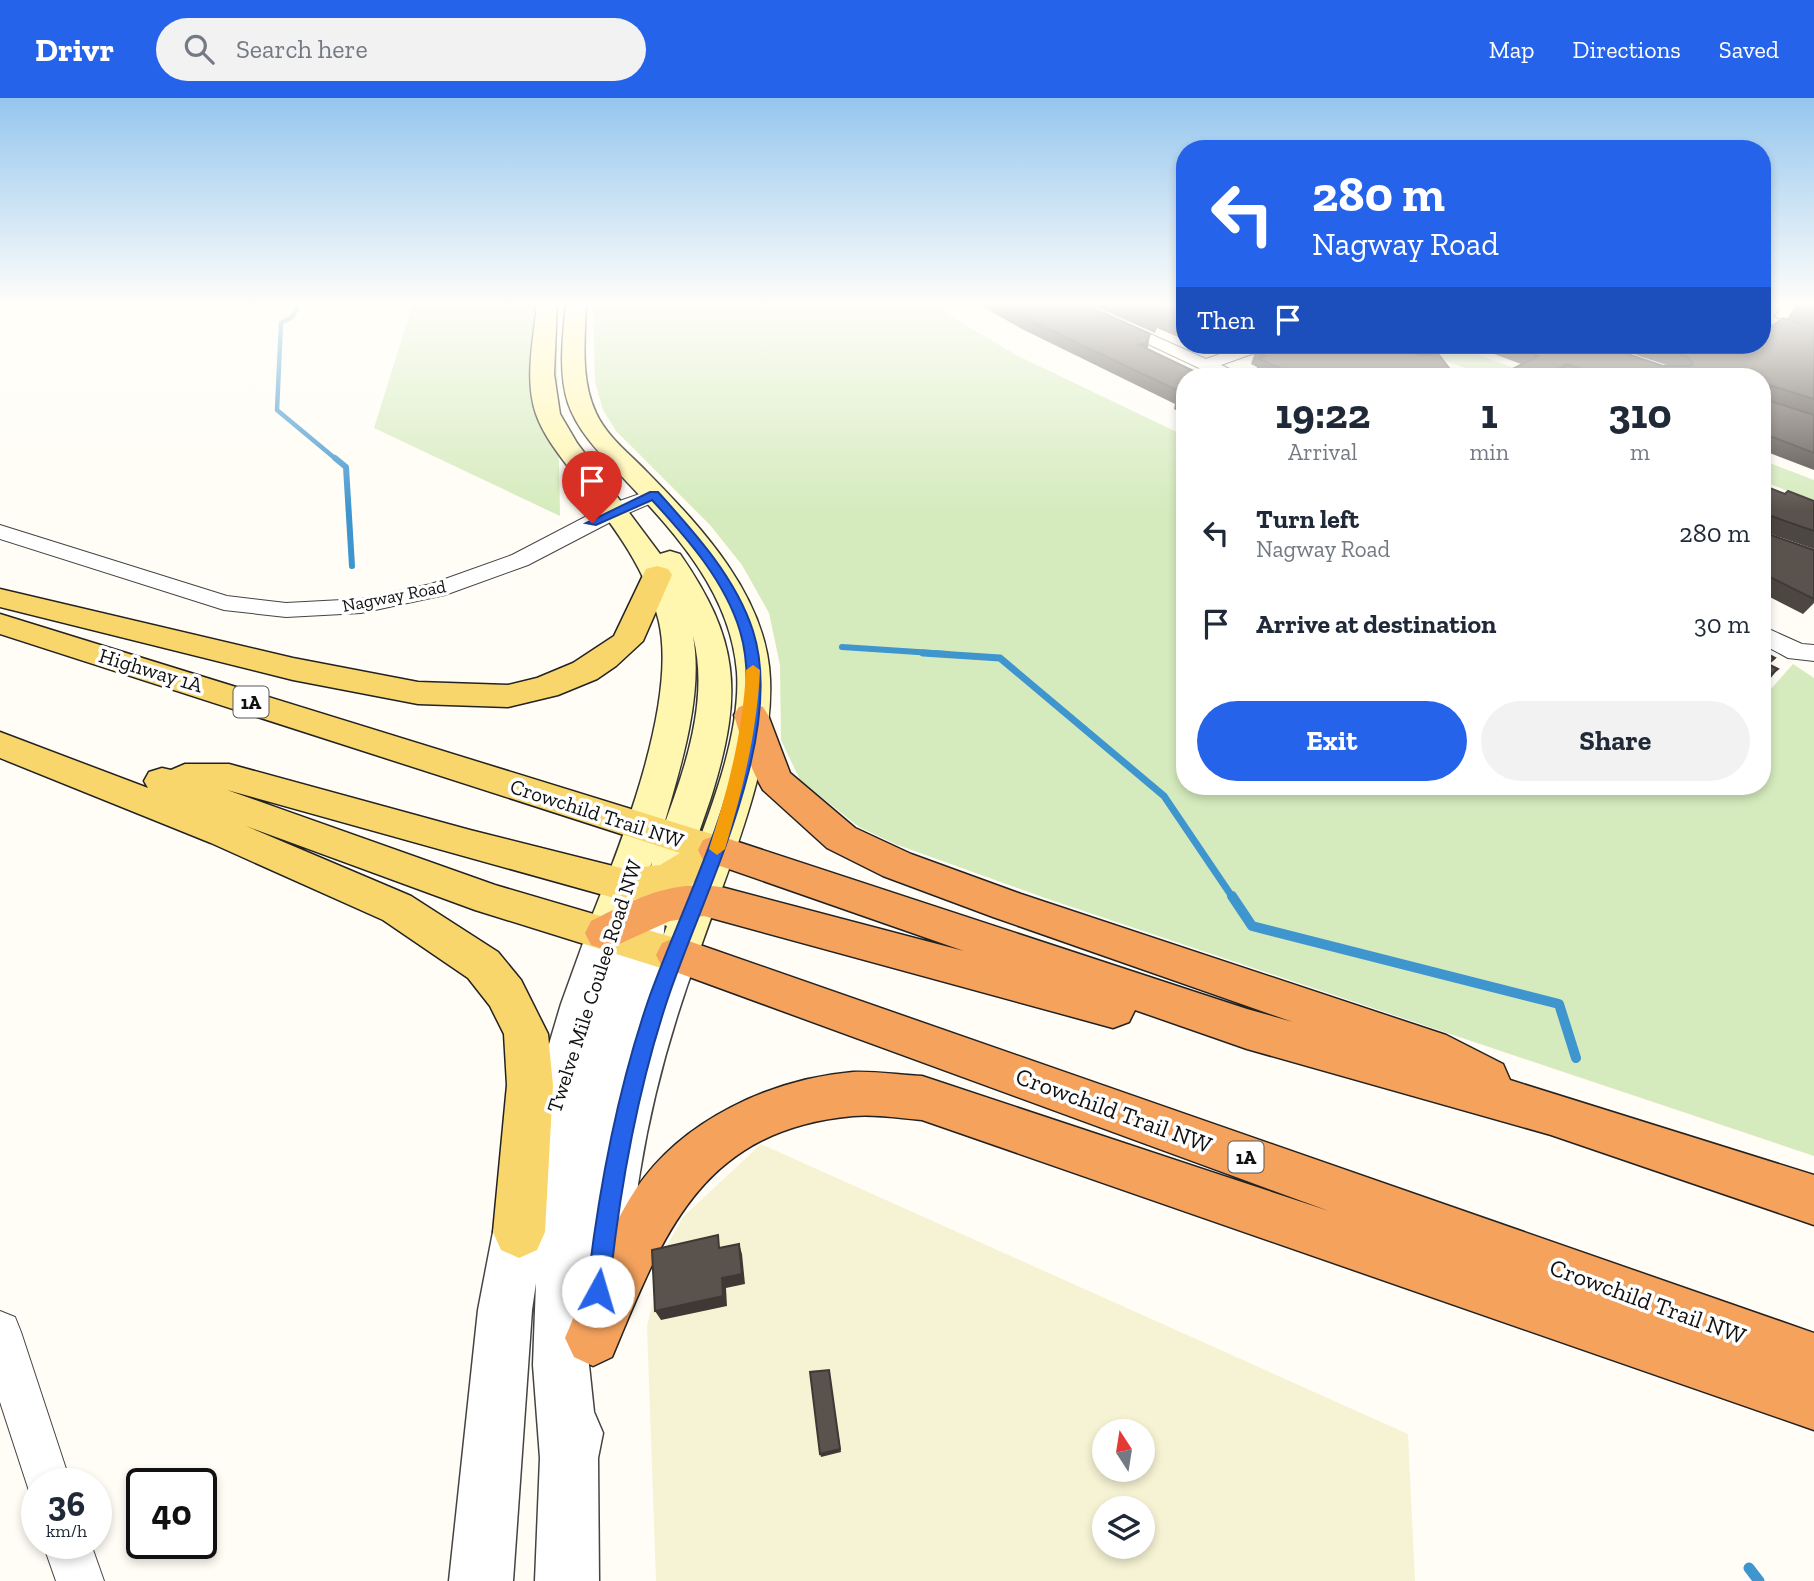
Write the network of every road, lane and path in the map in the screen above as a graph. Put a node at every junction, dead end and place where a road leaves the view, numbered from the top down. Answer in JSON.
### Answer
{"nodes":[{"id":1,"x":544,"y":372,"type":"edge"},
{"id":2,"x":574,"y":372,"type":"edge"},
{"id":3,"x":654,"y":495,"type":"junction"},
{"id":4,"x":625,"y":522,"type":"junction"},
{"id":5,"x":0,"y":532,"type":"edge"},
{"id":6,"x":657,"y":575,"type":"junction"},
{"id":7,"x":0,"y":598,"type":"edge"},
{"id":8,"x":0,"y":624,"type":"edge"},
{"id":9,"x":1771,"y":639,"type":"edge"},
{"id":10,"x":1814,"y":653,"type":"edge"},
{"id":11,"x":751,"y":715,"type":"junction"},
{"id":12,"x":0,"y":729,"type":"edge"},
{"id":13,"x":0,"y":744,"type":"edge"},
{"id":14,"x":151,"y":777,"type":"junction"},
{"id":15,"x":500,"y":782,"type":"joint"},
{"id":16,"x":660,"y":834,"type":"junction"},
{"id":17,"x":717,"y":850,"type":"junction"},
{"id":18,"x":653,"y":911,"type":"junction"},
{"id":19,"x":1247,"y":1029,"type":"junction"},
{"id":20,"x":1551,"y":1113,"type":"junction"},
{"id":21,"x":1814,"y":1200,"type":"edge"},
{"id":22,"x":519,"y":1232,"type":"junction"},
{"id":23,"x":0,"y":1332,"type":"edge"},
{"id":24,"x":593,"y":1338,"type":"junction"},
{"id":25,"x":1814,"y":1361,"type":"edge"},
{"id":26,"x":1814,"y":1401,"type":"edge"},
{"id":27,"x":569,"y":1458,"type":"junction"},
{"id":28,"x":43,"y":1468,"type":"edge"},
{"id":29,"x":72,"y":1559,"type":"edge"},
{"id":30,"x":80,"y":1581,"type":"edge"},
{"id":31,"x":481,"y":1581,"type":"edge"},
{"id":32,"x":567,"y":1581,"type":"edge"}],
"edges":[{"from":1,"to":4,"type":"main road"},
{"from":2,"to":3,"type":"main road","name":"Twelve Mile Coulee Road NW"},
{"from":3,"to":4,"type":"street","name":"Nagway Road"},
{"from":3,"to":11,"type":"main road","name":"Twelve Mile Coulee Road NW"},
{"from":4,"to":5,"type":"street","name":"Nagway Road"},
{"from":4,"to":6,"type":"main road"},
{"from":4,"to":16,"type":"main road"},
{"from":6,"to":7,"type":"main road"},
{"from":6,"to":16,"type":"main road"},
{"from":8,"to":15,"type":"main road","name":"Highway 1A","number":"1A"},
{"from":9,"to":10,"type":"street"},
{"from":11,"to":17,"type":"main road","name":"Twelve Mile Coulee Road NW"},
{"from":11,"to":20,"type":"highway"},
{"from":12,"to":14,"type":"main road","number":"1A"},
{"from":13,"to":22,"type":"main road"},
{"from":14,"to":18,"type":"main road"},
{"from":14,"to":18,"type":"main road","name":"Crowchild Trail NW","number":"1A"},
{"from":15,"to":16,"type":"main road","name":"Crowchild Trail NW","number":"1A"},
{"from":16,"to":17,"type":"main road","name":"Crowchild Trail NW","number":"1A"},
{"from":16,"to":18,"type":"main road"},
{"from":17,"to":18,"type":"main road","name":"Twelve Mile Coulee Road NW"},
{"from":17,"to":19,"type":"highway","name":"Crowchild Trail NW","number":"1A"},
{"from":18,"to":19,"type":"highway"},
{"from":18,"to":22,"type":"street","name":"Twelve Mile Coulee Road NW"},
{"from":18,"to":24,"type":"street","name":"Twelve Mile Coulee Road NW"},
{"from":18,"to":25,"type":"highway","name":"Crowchild Trail NW","number":"1A"},
{"from":18,"to":27,"type":"street"},
{"from":19,"to":20,"type":"highway","name":"Crowchild Trail NW","number":"1A"},
{"from":20,"to":21,"type":"highway","name":"Crowchild Trail NW","number":"1A"},
{"from":22,"to":31,"type":"street","name":"Twelve Mile Coulee Road NW"},
{"from":23,"to":28,"type":"street"},
{"from":24,"to":26,"type":"highway"},
{"from":24,"to":27,"type":"street","name":"Twelve Mile Coulee Road NW"},
{"from":27,"to":32,"type":"street","name":"Twelve Mile Coulee Road NW"},
{"from":29,"to":30,"type":"street"}]}
